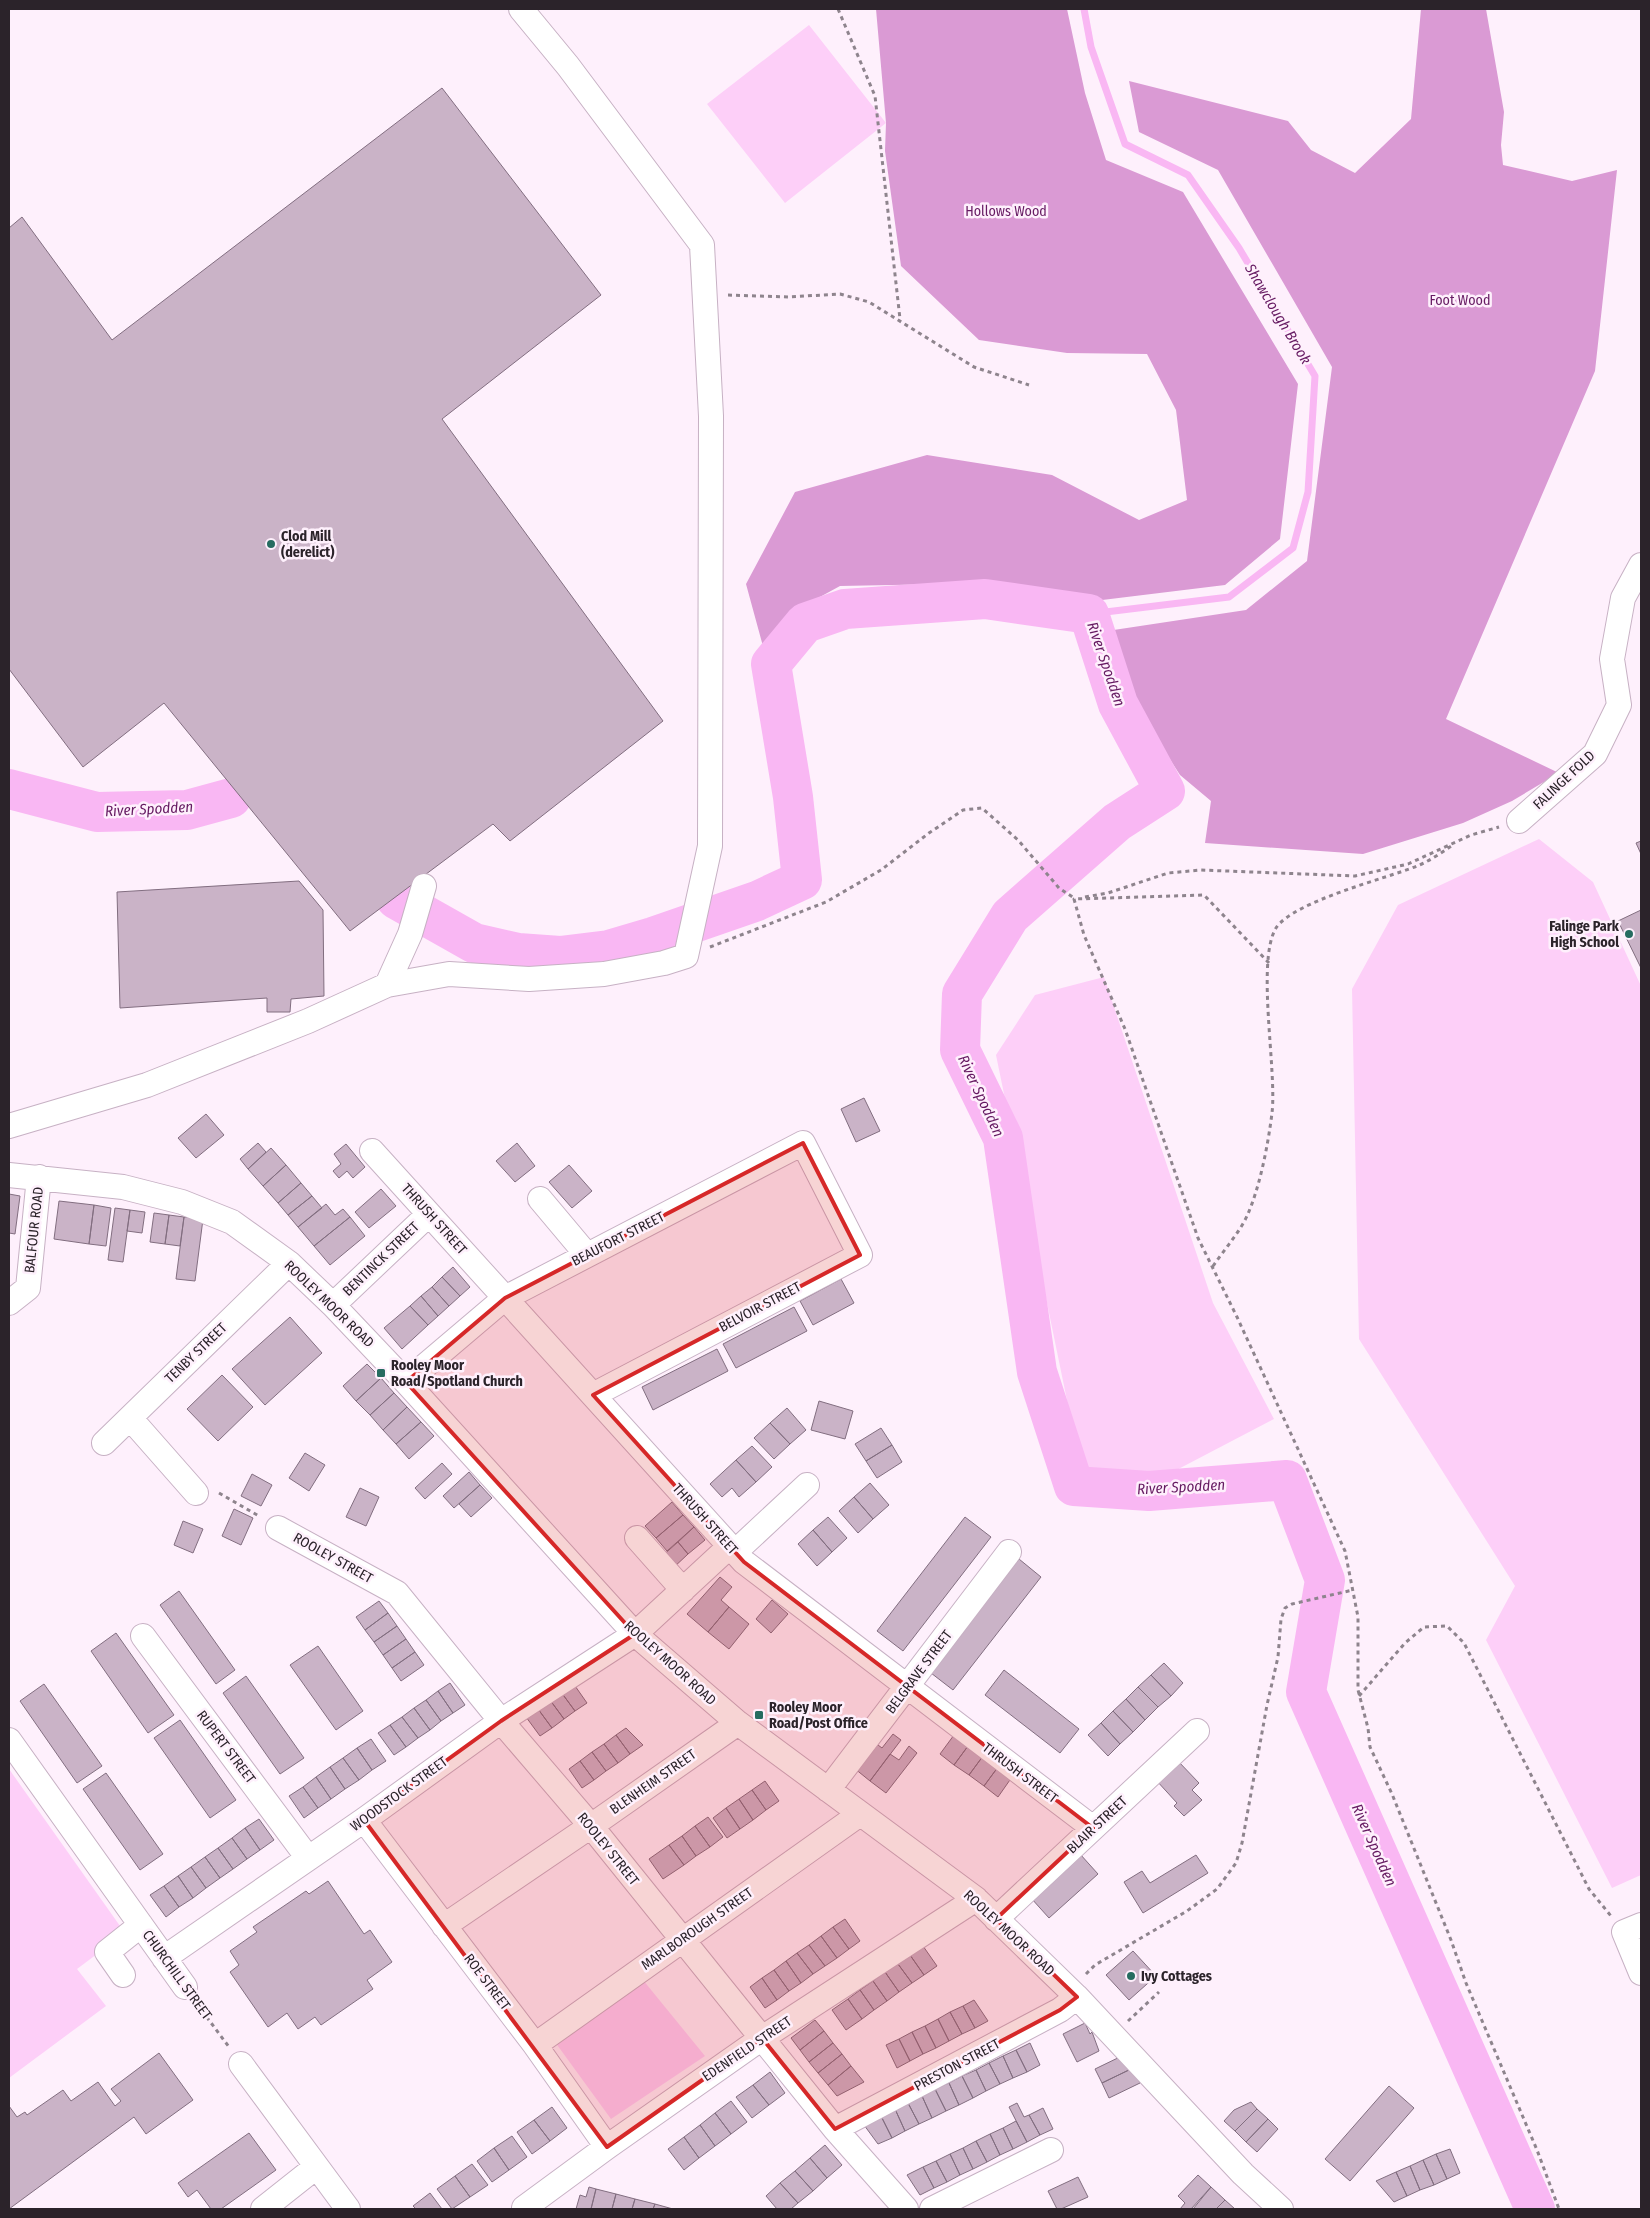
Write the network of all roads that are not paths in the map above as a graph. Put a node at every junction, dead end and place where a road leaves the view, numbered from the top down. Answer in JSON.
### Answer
{"nodes":[{"id":1,"x":521,"y":9,"type":"edge"},
{"id":2,"x":1641,"y":565,"type":"edge"},
{"id":3,"x":1519,"y":821,"type":"road end"},
{"id":4,"x":424,"y":886,"type":"dead end"},
{"id":5,"x":387,"y":985,"type":"junction"},
{"id":6,"x":9,"y":1126,"type":"edge"},
{"id":7,"x":372,"y":1151,"type":"dead end"},
{"id":8,"x":9,"y":1174,"type":"edge"},
{"id":9,"x":39,"y":1177,"type":"junction"},
{"id":10,"x":825,"y":1186,"type":"joint"},
{"id":11,"x":540,"y":1199,"type":"dead end"},
{"id":12,"x":429,"y":1214,"type":"junction"},
{"id":13,"x":588,"y":1255,"type":"junction"},
{"id":14,"x":289,"y":1263,"type":"junction"},
{"id":15,"x":505,"y":1298,"type":"junction"},
{"id":16,"x":9,"y":1303,"type":"edge"},
{"id":17,"x":333,"y":1305,"type":"junction"},
{"id":18,"x":406,"y":1382,"type":"junction"},
{"id":19,"x":593,"y":1395,"type":"junction"},
{"id":20,"x":130,"y":1418,"type":"junction"},
{"id":21,"x":104,"y":1443,"type":"dead end"},
{"id":22,"x":807,"y":1485,"type":"dead end"},
{"id":23,"x":196,"y":1493,"type":"road end"},
{"id":24,"x":278,"y":1528,"type":"road end"},
{"id":25,"x":637,"y":1538,"type":"dead end"},
{"id":26,"x":732,"y":1549,"type":"junction"},
{"id":27,"x":1009,"y":1552,"type":"dead end"},
{"id":28,"x":683,"y":1590,"type":"junction"},
{"id":29,"x":635,"y":1634,"type":"junction"},
{"id":30,"x":143,"y":1636,"type":"dead end"},
{"id":31,"x":908,"y":1687,"type":"junction"},
{"id":32,"x":501,"y":1721,"type":"junction"},
{"id":33,"x":738,"y":1723,"type":"junction"},
{"id":34,"x":1197,"y":1731,"type":"dead end"},
{"id":35,"x":9,"y":1740,"type":"edge"},
{"id":36,"x":828,"y":1790,"type":"junction"},
{"id":37,"x":860,"y":1814,"type":"junction"},
{"id":38,"x":364,"y":1820,"type":"junction"},
{"id":39,"x":591,"y":1826,"type":"junction"},
{"id":40,"x":1093,"y":1828,"type":"junction"},
{"id":41,"x":308,"y":1858,"type":"junction"},
{"id":42,"x":976,"y":1899,"type":"junction"},
{"id":43,"x":996,"y":1919,"type":"junction"},
{"id":44,"x":141,"y":1925,"type":"junction"},
{"id":45,"x":444,"y":1926,"type":"junction"},
{"id":46,"x":1632,"y":1928,"type":"edge"},
{"id":47,"x":682,"y":1940,"type":"junction"},
{"id":48,"x":164,"y":1958,"type":"junction"},
{"id":49,"x":1641,"y":1974,"type":"edge"},
{"id":50,"x":123,"y":1975,"type":"dead end"},
{"id":51,"x":185,"y":1987,"type":"road end"},
{"id":52,"x":1073,"y":1993,"type":"junction"},
{"id":53,"x":762,"y":2038,"type":"junction"},
{"id":54,"x":535,"y":2045,"type":"junction"},
{"id":55,"x":241,"y":2064,"type":"road end"},
{"id":56,"x":834,"y":2129,"type":"junction"},
{"id":57,"x":607,"y":2147,"type":"junction"},
{"id":58,"x":1051,"y":2150,"type":"dead end"},
{"id":59,"x":316,"y":2167,"type":"junction"},
{"id":60,"x":524,"y":2208,"type":"edge"},
{"id":61,"x":263,"y":2209,"type":"edge"},
{"id":62,"x":348,"y":2209,"type":"edge"},
{"id":63,"x":906,"y":2209,"type":"edge"},
{"id":64,"x":932,"y":2209,"type":"edge"},
{"id":65,"x":1281,"y":2209,"type":"edge"}],
"edges":[{"from":1,"to":5,"type":"street"},
{"from":2,"to":3,"type":"street","name":"FALINGE FOLD"},
{"from":4,"to":5,"type":"street"},
{"from":5,"to":6,"type":"street"},
{"from":7,"to":12,"type":"street","name":"THRUSH STREET"},
{"from":8,"to":9,"type":"street","name":"ROOLEY MOOR ROAD"},
{"from":9,"to":14,"type":"street","name":"ROOLEY MOOR ROAD"},
{"from":9,"to":16,"type":"street","name":"BALFOUR ROAD"},
{"from":10,"to":13,"type":"street","name":"BEAUFORT STREET"},
{"from":10,"to":19,"type":"street","name":"BELVOIR STREET"},
{"from":11,"to":13,"type":"street"},
{"from":12,"to":15,"type":"street","name":"THRUSH STREET"},
{"from":12,"to":17,"type":"street","name":"BENTINCK STREET"},
{"from":13,"to":15,"type":"street","name":"BEAUFORT STREET"},
{"from":14,"to":17,"type":"street","name":"ROOLEY MOOR ROAD"},
{"from":14,"to":20,"type":"street","name":"TENBY STREET"},
{"from":15,"to":18,"type":"street","name":"BEAUFORT STREET"},
{"from":15,"to":19,"type":"street","name":"THRUSH STREET"},
{"from":17,"to":18,"type":"street","name":"ROOLEY MOOR ROAD"},
{"from":18,"to":29,"type":"street","name":"ROOLEY MOOR ROAD"},
{"from":19,"to":26,"type":"street","name":"THRUSH STREET"},
{"from":20,"to":21,"type":"street","name":"TENBY STREET"},
{"from":20,"to":23,"type":"street"},
{"from":22,"to":26,"type":"street","name":"WOODSTOCK STREET"},
{"from":24,"to":32,"type":"street","name":"ROOLEY STREET"},
{"from":25,"to":28,"type":"street"},
{"from":26,"to":28,"type":"street","name":"WOODSTOCK STREET"},
{"from":26,"to":31,"type":"street","name":"THRUSH STREET"},
{"from":27,"to":31,"type":"street","name":"BELGRAVE STREET"},
{"from":28,"to":29,"type":"street","name":"WOODSTOCK STREET"},
{"from":29,"to":32,"type":"street","name":"WOODSTOCK STREET"},
{"from":29,"to":33,"type":"street","name":"ROOLEY MOOR ROAD"},
{"from":30,"to":41,"type":"street","name":"RUPERT STREET"},
{"from":31,"to":36,"type":"street","name":"BELGRAVE STREET"},
{"from":31,"to":40,"type":"street","name":"THRUSH STREET"},
{"from":32,"to":38,"type":"street","name":"WOODSTOCK STREET"},
{"from":32,"to":39,"type":"street","name":"ROOLEY STREET"},
{"from":33,"to":36,"type":"street","name":"ROOLEY MOOR ROAD"},
{"from":33,"to":39,"type":"street","name":"BLENHEIM STREET"},
{"from":34,"to":40,"type":"street","name":"BLAIR STREET"},
{"from":35,"to":44,"type":"street","name":"CHURCHILL STREET"},
{"from":36,"to":37,"type":"street","name":"ROOLEY MOOR ROAD"},
{"from":37,"to":42,"type":"street","name":"ROOLEY MOOR ROAD"},
{"from":37,"to":47,"type":"street","name":"MARLBOROUGH STREET"},
{"from":38,"to":41,"type":"street","name":"WOODSTOCK STREET"},
{"from":38,"to":45,"type":"street","name":"ROE STREET"},
{"from":39,"to":45,"type":"street","name":"BLENHEIM STREET"},
{"from":39,"to":47,"type":"street","name":"ROOLEY STREET"},
{"from":40,"to":43,"type":"street","name":"BLAIR STREET"},
{"from":41,"to":48,"type":"street","name":"WOODSTOCK STREET"},
{"from":42,"to":43,"type":"street","name":"ROOLEY MOOR ROAD"},
{"from":42,"to":53,"type":"street","name":"EDENFIELD STREET"},
{"from":43,"to":52,"type":"street","name":"ROOLEY MOOR ROAD"},
{"from":44,"to":48,"type":"street","name":"CHURCHILL STREET"},
{"from":44,"to":50,"type":"street"},
{"from":45,"to":54,"type":"street","name":"ROE STREET"},
{"from":46,"to":49,"type":"street"},
{"from":47,"to":53,"type":"street","name":"ROOLEY STREET"},
{"from":47,"to":54,"type":"street","name":"MARLBOROUGH STREET"},
{"from":48,"to":51,"type":"street","name":"CHURCHILL STREET"},
{"from":52,"to":56,"type":"street","name":"PRESTON STREET"},
{"from":52,"to":65,"type":"street","name":"ROOLEY MOOR ROAD"},
{"from":53,"to":56,"type":"street","name":"ROOLEY STREET"},
{"from":53,"to":57,"type":"street","name":"EDENFIELD STREET"},
{"from":54,"to":57,"type":"street","name":"ROE STREET"},
{"from":55,"to":59,"type":"street"},
{"from":56,"to":63,"type":"street","name":"ROOLEY STREET"},
{"from":57,"to":60,"type":"street","name":"EDENFIELD STREET"},
{"from":58,"to":64,"type":"street"},
{"from":59,"to":61,"type":"street"},
{"from":59,"to":62,"type":"street"}]}
